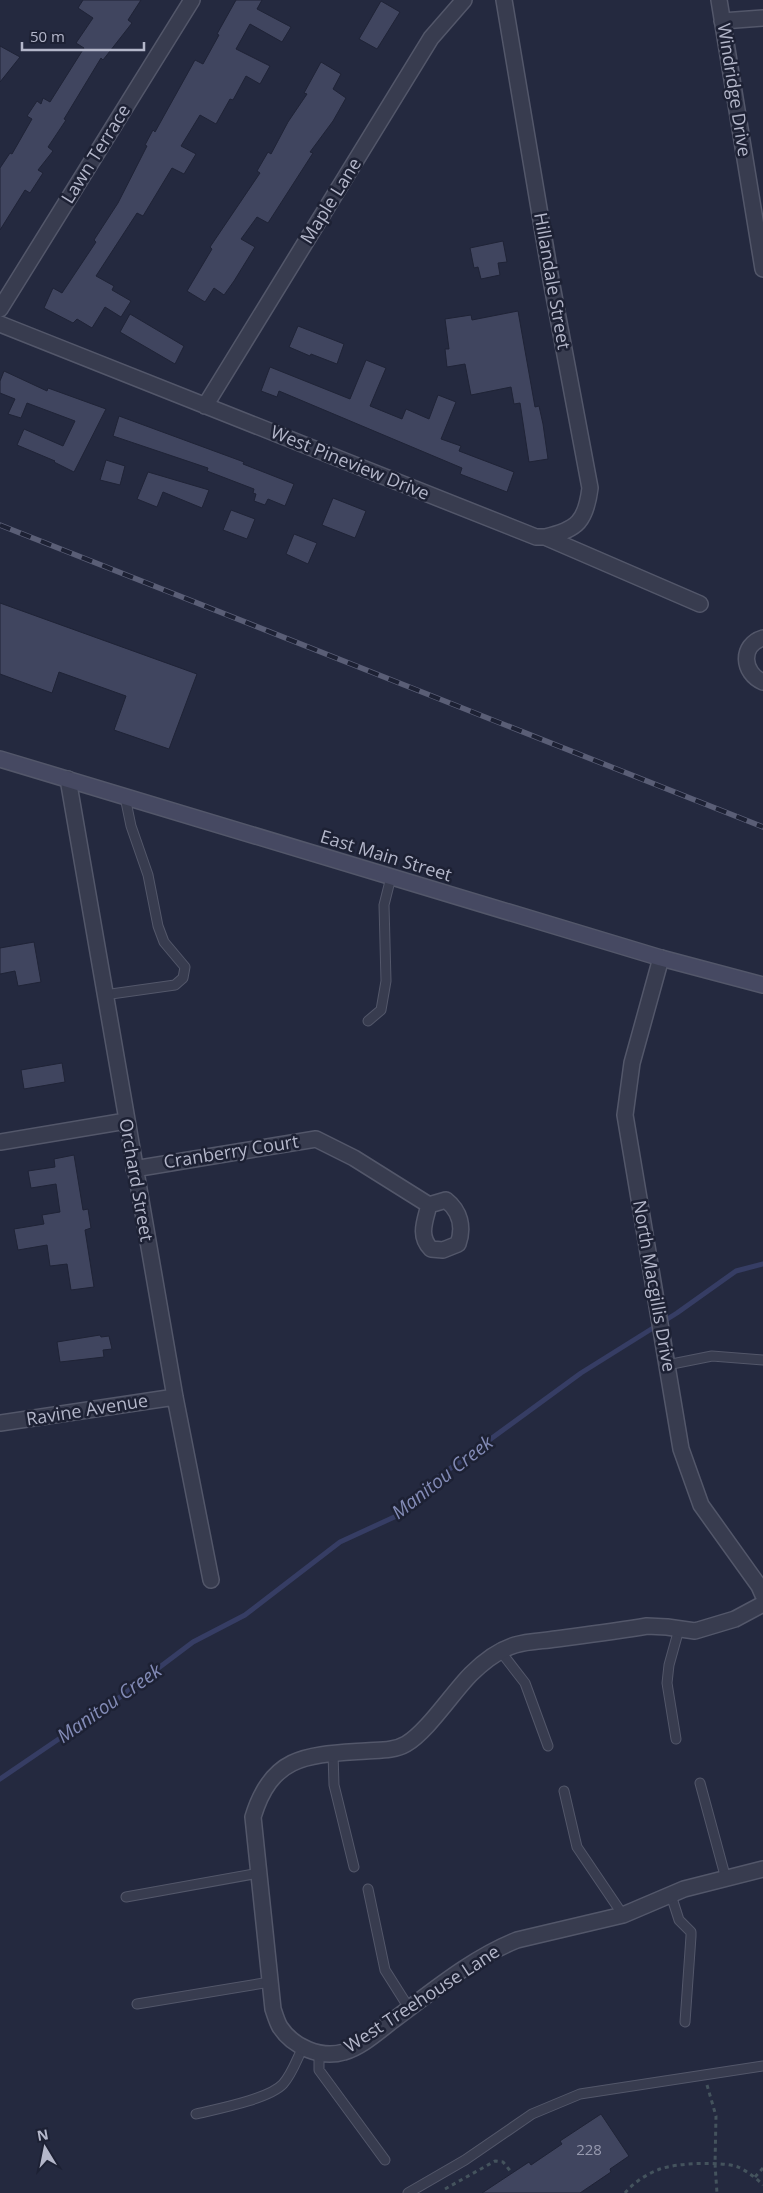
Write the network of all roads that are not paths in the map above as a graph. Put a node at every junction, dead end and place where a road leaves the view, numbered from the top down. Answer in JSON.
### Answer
{"nodes":[{"id":1,"x":192,"y":0,"type":"edge"},
{"id":2,"x":464,"y":0,"type":"edge"},
{"id":3,"x":504,"y":0,"type":"edge"},
{"id":4,"x":719,"y":0,"type":"edge"},
{"id":5,"x":763,"y":18,"type":"edge"},
{"id":6,"x":722,"y":21,"type":"junction"},
{"id":7,"x":763,"y":269,"type":"edge"},
{"id":8,"x":0,"y":308,"type":"edge"},
{"id":9,"x":0,"y":324,"type":"edge"},
{"id":10,"x":205,"y":406,"type":"junction"},
{"id":11,"x":545,"y":537,"type":"junction"},
{"id":12,"x":700,"y":604,"type":"dead end"},
{"id":13,"x":763,"y":638,"type":"edge"},
{"id":14,"x":763,"y":682,"type":"edge"},
{"id":15,"x":0,"y":759,"type":"edge"},
{"id":16,"x":68,"y":780,"type":"junction"},
{"id":17,"x":125,"y":797,"type":"junction"},
{"id":18,"x":391,"y":876,"type":"junction"},
{"id":19,"x":661,"y":958,"type":"junction"},
{"id":20,"x":763,"y":985,"type":"edge"},
{"id":21,"x":104,"y":995,"type":"junction"},
{"id":22,"x":368,"y":1021,"type":"dead end"},
{"id":23,"x":126,"y":1121,"type":"junction"},
{"id":24,"x":0,"y":1142,"type":"edge"},
{"id":25,"x":134,"y":1168,"type":"junction"},
{"id":26,"x":429,"y":1206,"type":"dead end"},
{"id":27,"x":763,"y":1360,"type":"edge"},
{"id":28,"x":667,"y":1365,"type":"junction"},
{"id":29,"x":175,"y":1397,"type":"junction"},
{"id":30,"x":0,"y":1423,"type":"edge"},
{"id":31,"x":211,"y":1580,"type":"dead end"},
{"id":32,"x":763,"y":1595,"type":"edge"},
{"id":33,"x":763,"y":1604,"type":"edge"},
{"id":34,"x":679,"y":1630,"type":"junction"},
{"id":35,"x":501,"y":1652,"type":"junction"},
{"id":36,"x":676,"y":1739,"type":"dead end"},
{"id":37,"x":548,"y":1746,"type":"dead end"},
{"id":38,"x":333,"y":1753,"type":"junction"},
{"id":39,"x":700,"y":1783,"type":"dead end"},
{"id":40,"x":564,"y":1791,"type":"dead end"},
{"id":41,"x":354,"y":1867,"type":"dead end"},
{"id":42,"x":763,"y":1869,"type":"edge"},
{"id":43,"x":259,"y":1873,"type":"junction"},
{"id":44,"x":726,"y":1879,"type":"junction"},
{"id":45,"x":368,"y":1889,"type":"dead end"},
{"id":46,"x":671,"y":1895,"type":"junction"},
{"id":47,"x":126,"y":1897,"type":"dead end"},
{"id":48,"x":623,"y":1915,"type":"junction"},
{"id":49,"x":270,"y":1980,"type":"junction"},
{"id":50,"x":137,"y":2004,"type":"dead end"},
{"id":51,"x":409,"y":2008,"type":"junction"},
{"id":52,"x":685,"y":2022,"type":"dead end"},
{"id":53,"x":303,"y":2047,"type":"junction"},
{"id":54,"x":319,"y":2053,"type":"junction"},
{"id":55,"x":763,"y":2066,"type":"edge"},
{"id":56,"x":196,"y":2114,"type":"dead end"},
{"id":57,"x":385,"y":2160,"type":"dead end"},
{"id":58,"x":408,"y":2193,"type":"edge"}],
"edges":[{"from":1,"to":8,"type":"street","name":"Lawn Terrace"},
{"from":2,"to":10,"type":"street","name":"Maple Lane"},
{"from":3,"to":11,"type":"street","name":"Hillandale Street"},
{"from":4,"to":6,"type":"street","name":"Windridge Drive"},
{"from":5,"to":6,"type":"street"},
{"from":6,"to":7,"type":"street","name":"Windridge Drive"},
{"from":9,"to":10,"type":"street","name":"West Pineview Drive"},
{"from":10,"to":11,"type":"street","name":"West Pineview Drive"},
{"from":11,"to":12,"type":"street","name":"West Pineview Drive"},
{"from":13,"to":14,"type":"street"},
{"from":15,"to":16,"type":"main road","name":"East Main Street"},
{"from":16,"to":17,"type":"main road","name":"East Main Street"},
{"from":16,"to":21,"type":"street","name":"Orchard Street"},
{"from":17,"to":18,"type":"main road","name":"East Main Street"},
{"from":17,"to":21,"type":"lane"},
{"from":18,"to":19,"type":"main road","name":"East Main Street"},
{"from":18,"to":22,"type":"lane"},
{"from":19,"to":20,"type":"main road","name":"East Main Street"},
{"from":19,"to":28,"type":"street","name":"North Macgillis Drive"},
{"from":21,"to":23,"type":"street","name":"Orchard Street"},
{"from":23,"to":24,"type":"street"},
{"from":23,"to":25,"type":"street","name":"Orchard Street"},
{"from":25,"to":26,"type":"street","name":"Cranberry Court"},
{"from":25,"to":29,"type":"street","name":"Orchard Street"},
{"from":27,"to":28,"type":"lane"},
{"from":28,"to":32,"type":"street","name":"North Macgillis Drive"},
{"from":29,"to":30,"type":"street","name":"Ravine Avenue"},
{"from":29,"to":31,"type":"street","name":"Orchard Street"},
{"from":33,"to":34,"type":"street","name":"West Treehouse Lane"},
{"from":34,"to":35,"type":"street","name":"West Treehouse Lane"},
{"from":34,"to":36,"type":"lane"},
{"from":35,"to":37,"type":"lane"},
{"from":35,"to":38,"type":"street","name":"West Treehouse Lane"},
{"from":38,"to":41,"type":"lane"},
{"from":38,"to":43,"type":"street","name":"West Treehouse Lane"},
{"from":39,"to":44,"type":"lane"},
{"from":40,"to":48,"type":"lane"},
{"from":42,"to":44,"type":"street","name":"West Treehouse Lane"},
{"from":43,"to":47,"type":"lane"},
{"from":43,"to":49,"type":"street","name":"West Treehouse Lane"},
{"from":44,"to":46,"type":"street","name":"West Treehouse Lane"},
{"from":45,"to":51,"type":"lane"},
{"from":46,"to":48,"type":"street","name":"West Treehouse Lane"},
{"from":46,"to":52,"type":"lane"},
{"from":48,"to":51,"type":"street","name":"West Treehouse Lane"},
{"from":49,"to":50,"type":"lane"},
{"from":49,"to":53,"type":"street","name":"West Treehouse Lane"},
{"from":51,"to":54,"type":"street","name":"West Treehouse Lane"},
{"from":53,"to":54,"type":"street","name":"West Treehouse Lane"},
{"from":53,"to":56,"type":"lane"},
{"from":54,"to":57,"type":"lane"},
{"from":55,"to":58,"type":"lane"}]}
